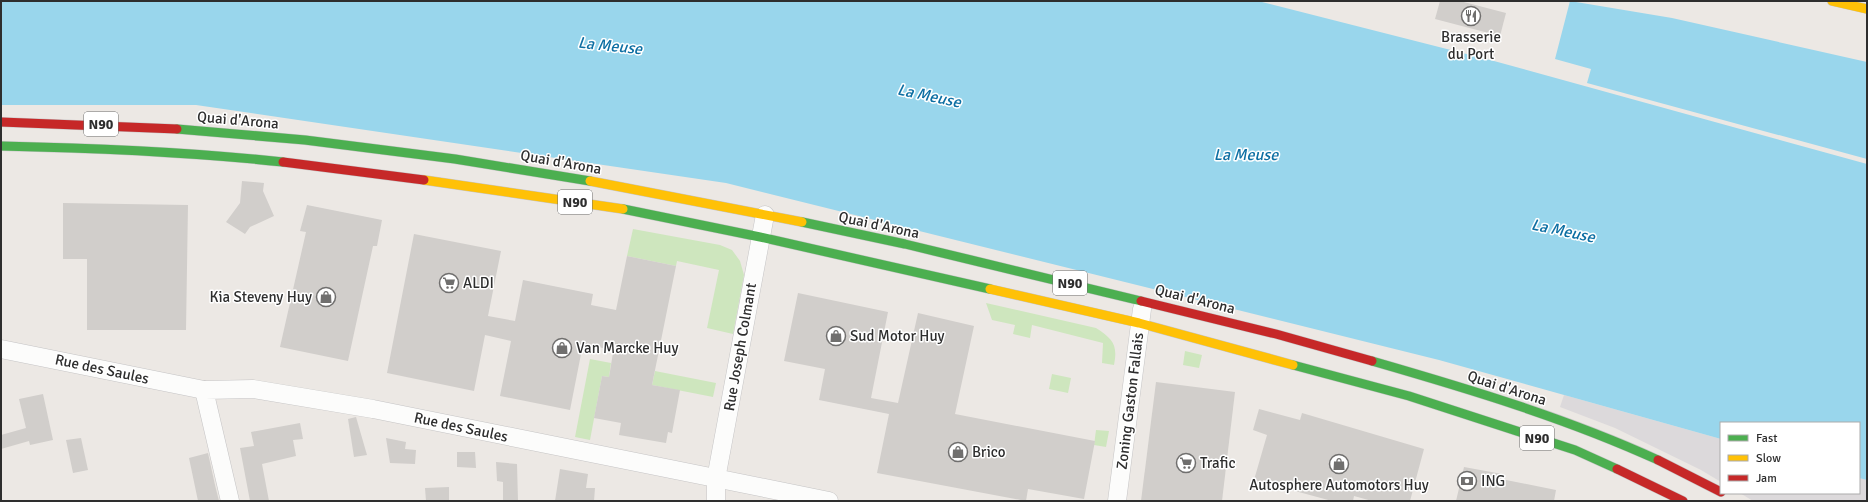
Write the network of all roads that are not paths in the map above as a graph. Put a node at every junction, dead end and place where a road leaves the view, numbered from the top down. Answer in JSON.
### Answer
{"nodes":[{"id":1,"x":1832,"y":1,"type":"edge"},
{"id":2,"x":1867,"y":9,"type":"edge"},
{"id":3,"x":1,"y":122,"type":"edge"},
{"id":4,"x":1,"y":146,"type":"edge"},
{"id":5,"x":765,"y":215,"type":"junction"},
{"id":6,"x":760,"y":237,"type":"junction"},
{"id":7,"x":1144,"y":301,"type":"junction"},
{"id":8,"x":1139,"y":323,"type":"junction"},
{"id":9,"x":1,"y":349,"type":"edge"},
{"id":10,"x":204,"y":390,"type":"junction"},
{"id":11,"x":716,"y":479,"type":"junction"},
{"id":12,"x":1720,"y":492,"type":"edge"},
{"id":13,"x":230,"y":501,"type":"edge"},
{"id":14,"x":716,"y":501,"type":"edge"},
{"id":15,"x":830,"y":501,"type":"edge"},
{"id":16,"x":1117,"y":501,"type":"edge"},
{"id":17,"x":1683,"y":501,"type":"edge"}],
"edges":[{"from":1,"to":2,"type":"main road"},
{"from":3,"to":5,"type":"main road","name":"Quai d'Arona","number":"N90"},
{"from":4,"to":6,"type":"main road","number":"N90"},
{"from":5,"to":6,"type":"street","name":"Rue Joseph Colmant"},
{"from":5,"to":7,"type":"main road","name":"Quai d'Arona","number":"N90"},
{"from":6,"to":8,"type":"main road","number":"N90"},
{"from":6,"to":11,"type":"street","name":"Rue Joseph Colmant"},
{"from":7,"to":8,"type":"street","name":"Zoning Gaston Fallais"},
{"from":7,"to":12,"type":"main road","name":"Quai d'Arona","number":"N90"},
{"from":8,"to":16,"type":"street","name":"Zoning Gaston Fallais"},
{"from":8,"to":17,"type":"main road","number":"N90"},
{"from":9,"to":10,"type":"street","name":"Rue des Saules"},
{"from":10,"to":11,"type":"street","name":"Rue des Saules"},
{"from":10,"to":13,"type":"street"},
{"from":11,"to":14,"type":"street"},
{"from":11,"to":15,"type":"street","name":"Rue des Saules"}]}
